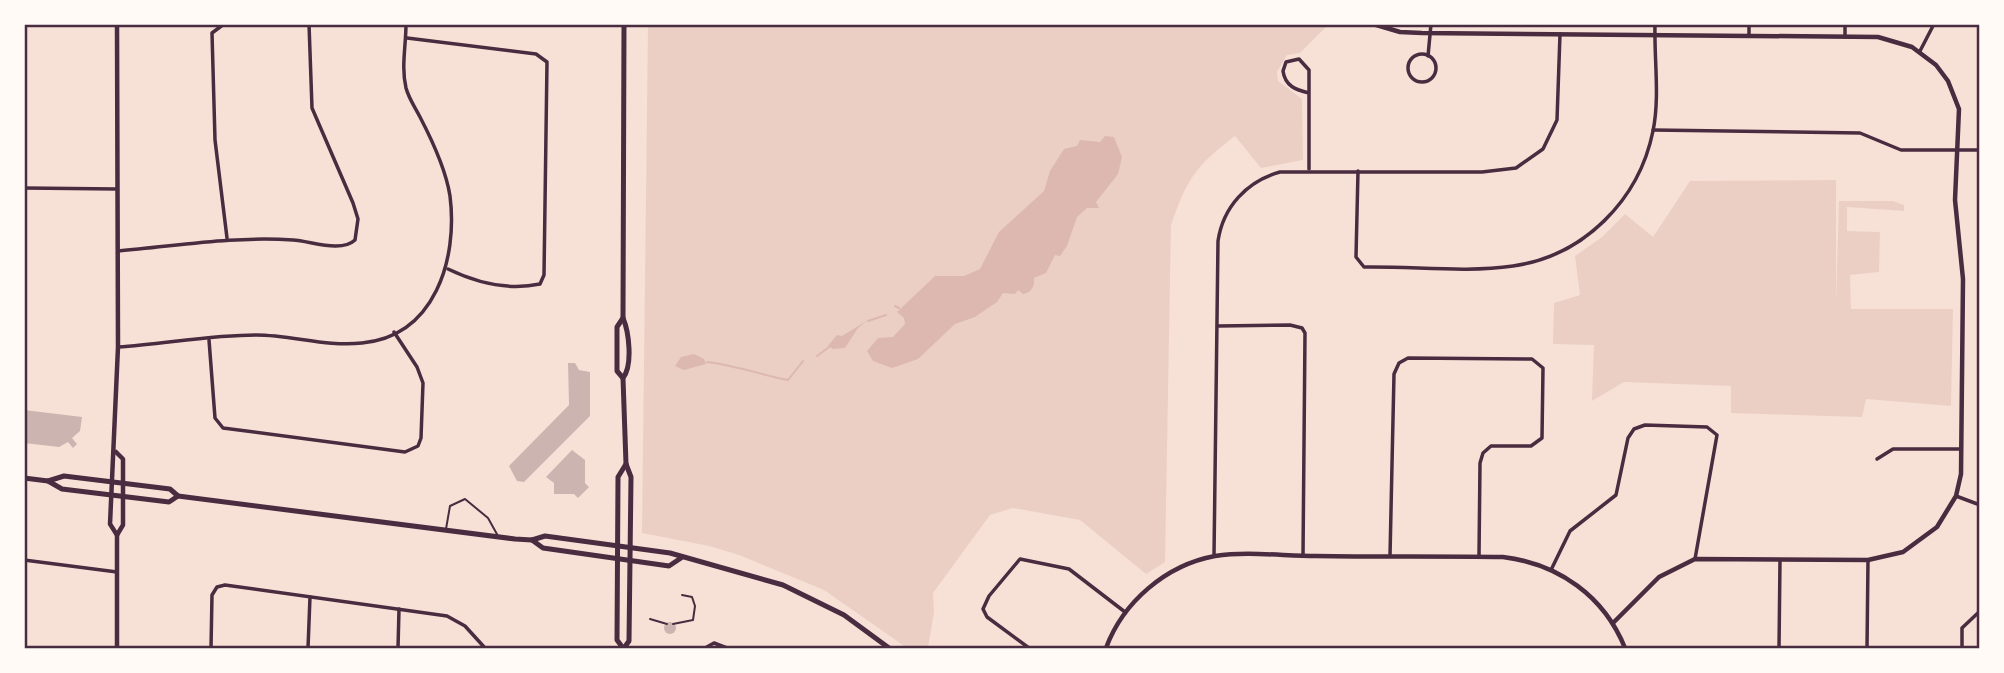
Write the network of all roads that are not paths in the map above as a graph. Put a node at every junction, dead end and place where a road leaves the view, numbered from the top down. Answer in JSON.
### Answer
{"nodes":[{"id":1,"x":117,"y":24,"type":"edge"},
{"id":2,"x":224,"y":24,"type":"edge"},
{"id":3,"x":309,"y":24,"type":"edge"},
{"id":4,"x":406,"y":24,"type":"edge"},
{"id":5,"x":624,"y":24,"type":"edge"},
{"id":6,"x":1373,"y":24,"type":"edge"},
{"id":7,"x":1431,"y":24,"type":"edge"},
{"id":8,"x":1655,"y":24,"type":"edge"},
{"id":9,"x":1749,"y":24,"type":"edge"},
{"id":10,"x":1845,"y":24,"type":"edge"},
{"id":11,"x":1934,"y":24,"type":"edge"},
{"id":12,"x":1431,"y":33,"type":"junction"},
{"id":13,"x":1560,"y":34,"type":"junction"},
{"id":14,"x":1655,"y":35,"type":"junction"},
{"id":15,"x":1749,"y":36,"type":"junction"},
{"id":16,"x":1845,"y":37,"type":"junction"},
{"id":17,"x":406,"y":38,"type":"junction"},
{"id":18,"x":1920,"y":51,"type":"junction"},
{"id":19,"x":1429,"y":56,"type":"junction"},
{"id":20,"x":1310,"y":93,"type":"junction"},
{"id":21,"x":1653,"y":130,"type":"junction"},
{"id":22,"x":1959,"y":150,"type":"junction"},
{"id":23,"x":1979,"y":150,"type":"edge"},
{"id":24,"x":1309,"y":170,"type":"junction"},
{"id":25,"x":1358,"y":171,"type":"junction"},
{"id":26,"x":24,"y":188,"type":"edge"},
{"id":27,"x":117,"y":189,"type":"junction"},
{"id":28,"x":227,"y":238,"type":"junction"},
{"id":29,"x":118,"y":251,"type":"junction"},
{"id":30,"x":448,"y":269,"type":"junction"},
{"id":31,"x":623,"y":318,"type":"junction"},
{"id":32,"x":1218,"y":326,"type":"junction"},
{"id":33,"x":394,"y":332,"type":"junction"},
{"id":34,"x":209,"y":340,"type":"junction"},
{"id":35,"x":118,"y":347,"type":"junction"},
{"id":36,"x":623,"y":378,"type":"junction"},
{"id":37,"x":1961,"y":449,"type":"junction"},
{"id":38,"x":116,"y":452,"type":"junction"},
{"id":39,"x":1877,"y":459,"type":"dead end"},
{"id":40,"x":626,"y":464,"type":"junction"},
{"id":41,"x":24,"y":478,"type":"edge"},
{"id":42,"x":48,"y":481,"type":"junction"},
{"id":43,"x":111,"y":482,"type":"junction"},
{"id":44,"x":123,"y":483,"type":"junction"},
{"id":45,"x":111,"y":495,"type":"junction"},
{"id":46,"x":123,"y":496,"type":"junction"},
{"id":47,"x":178,"y":496,"type":"junction"},
{"id":48,"x":1956,"y":496,"type":"junction"},
{"id":49,"x":1979,"y":505,"type":"edge"},
{"id":50,"x":446,"y":530,"type":"junction"},
{"id":51,"x":117,"y":535,"type":"junction"},
{"id":52,"x":498,"y":537,"type":"junction"},
{"id":53,"x":532,"y":540,"type":"junction"},
{"id":54,"x":617,"y":546,"type":"junction"},
{"id":55,"x":630,"y":548,"type":"junction"},
{"id":56,"x":1214,"y":556,"type":"junction"},
{"id":57,"x":1303,"y":556,"type":"junction"},
{"id":58,"x":1390,"y":556,"type":"junction"},
{"id":59,"x":1479,"y":557,"type":"junction"},
{"id":60,"x":681,"y":558,"type":"junction"},
{"id":61,"x":618,"y":559,"type":"junction"},
{"id":62,"x":1695,"y":559,"type":"junction"},
{"id":63,"x":629,"y":560,"type":"junction"},
{"id":64,"x":1780,"y":560,"type":"junction"},
{"id":65,"x":1868,"y":560,"type":"junction"},
{"id":66,"x":24,"y":561,"type":"edge"},
{"id":67,"x":1551,"y":569,"type":"junction"},
{"id":68,"x":117,"y":572,"type":"junction"},
{"id":69,"x":682,"y":595,"type":"dead end"},
{"id":70,"x":310,"y":597,"type":"junction"},
{"id":71,"x":399,"y":609,"type":"junction"},
{"id":72,"x":1979,"y":611,"type":"edge"},
{"id":73,"x":1125,"y":612,"type":"junction"},
{"id":74,"x":650,"y":619,"type":"dead end"},
{"id":75,"x":1613,"y":623,"type":"junction"},
{"id":76,"x":667,"y":624,"type":"dead end"},
{"id":77,"x":673,"y":624,"type":"dead end"},
{"id":78,"x":117,"y":649,"type":"edge"},
{"id":79,"x":211,"y":649,"type":"edge"},
{"id":80,"x":308,"y":649,"type":"edge"},
{"id":81,"x":398,"y":649,"type":"edge"},
{"id":82,"x":485,"y":649,"type":"edge"},
{"id":83,"x":624,"y":649,"type":"edge"},
{"id":84,"x":705,"y":649,"type":"edge"},
{"id":85,"x":727,"y":649,"type":"edge"},
{"id":86,"x":889,"y":649,"type":"edge"},
{"id":87,"x":1029,"y":649,"type":"edge"},
{"id":88,"x":1106,"y":649,"type":"edge"},
{"id":89,"x":1625,"y":649,"type":"edge"},
{"id":90,"x":1714,"y":649,"type":"edge"},
{"id":91,"x":1746,"y":649,"type":"edge"},
{"id":92,"x":1779,"y":649,"type":"edge"},
{"id":93,"x":1867,"y":649,"type":"edge"},
{"id":94,"x":1962,"y":649,"type":"edge"}],
"edges":[{"from":1,"to":27,"type":"street"},
{"from":2,"to":28,"type":"street"},
{"from":3,"to":28,"type":"street"},
{"from":4,"to":17,"type":"street"},
{"from":5,"to":31,"type":"main road"},
{"from":6,"to":12,"type":"street"},
{"from":7,"to":12,"type":"street"},
{"from":8,"to":14,"type":"street"},
{"from":9,"to":15,"type":"street"},
{"from":10,"to":16,"type":"street"},
{"from":11,"to":18,"type":"street"},
{"from":12,"to":13,"type":"street"},
{"from":12,"to":19,"type":"street"},
{"from":13,"to":14,"type":"street"},
{"from":13,"to":25,"type":"street"},
{"from":14,"to":15,"type":"street"},
{"from":14,"to":21,"type":"street"},
{"from":15,"to":16,"type":"street"},
{"from":16,"to":18,"type":"street"},
{"from":17,"to":30,"type":"street"},
{"from":17,"to":30,"type":"street"},
{"from":18,"to":22,"type":"street"},
{"from":19,"to":19,"type":"street"},
{"from":20,"to":20,"type":"street"},
{"from":20,"to":24,"type":"street"},
{"from":21,"to":22,"type":"street"},
{"from":21,"to":25,"type":"street"},
{"from":22,"to":23,"type":"street"},
{"from":22,"to":37,"type":"street"},
{"from":24,"to":25,"type":"street"},
{"from":24,"to":32,"type":"street"},
{"from":26,"to":27,"type":"street"},
{"from":27,"to":29,"type":"street"},
{"from":28,"to":29,"type":"street"},
{"from":29,"to":35,"type":"street"},
{"from":30,"to":33,"type":"street"},
{"from":31,"to":36,"type":"main road"},
{"from":31,"to":36,"type":"main road"},
{"from":32,"to":56,"type":"street"},
{"from":32,"to":57,"type":"street"},
{"from":33,"to":34,"type":"street"},
{"from":33,"to":34,"type":"street"},
{"from":34,"to":35,"type":"street"},
{"from":35,"to":38,"type":"street"},
{"from":36,"to":40,"type":"main road"},
{"from":37,"to":39,"type":"street"},
{"from":37,"to":48,"type":"street"},
{"from":38,"to":43,"type":"street"},
{"from":38,"to":44,"type":"street"},
{"from":40,"to":54,"type":"main road"},
{"from":40,"to":55,"type":"main road"},
{"from":41,"to":42,"type":"main road"},
{"from":42,"to":43,"type":"main road"},
{"from":42,"to":45,"type":"main road"},
{"from":43,"to":44,"type":"main road"},
{"from":43,"to":45,"type":"street"},
{"from":44,"to":46,"type":"street"},
{"from":44,"to":47,"type":"main road"},
{"from":45,"to":46,"type":"main road"},
{"from":45,"to":51,"type":"street"},
{"from":46,"to":47,"type":"main road"},
{"from":46,"to":51,"type":"street"},
{"from":47,"to":50,"type":"main road"},
{"from":48,"to":49,"type":"street"},
{"from":48,"to":65,"type":"street"},
{"from":50,"to":52,"type":"main road"},
{"from":50,"to":52,"type":"lane"},
{"from":51,"to":68,"type":"street"},
{"from":52,"to":53,"type":"main road"},
{"from":53,"to":54,"type":"main road"},
{"from":53,"to":61,"type":"main road"},
{"from":54,"to":55,"type":"main road"},
{"from":54,"to":61,"type":"main road"},
{"from":55,"to":60,"type":"main road"},
{"from":55,"to":63,"type":"main road"},
{"from":56,"to":57,"type":"street"},
{"from":56,"to":73,"type":"street"},
{"from":57,"to":58,"type":"street"},
{"from":58,"to":59,"type":"street"},
{"from":58,"to":59,"type":"street"},
{"from":59,"to":67,"type":"street"},
{"from":60,"to":63,"type":"main road"},
{"from":60,"to":86,"type":"main road"},
{"from":61,"to":63,"type":"main road"},
{"from":61,"to":83,"type":"main road"},
{"from":62,"to":64,"type":"street"},
{"from":62,"to":67,"type":"street"},
{"from":62,"to":75,"type":"street"},
{"from":63,"to":83,"type":"main road"},
{"from":64,"to":65,"type":"street"},
{"from":64,"to":92,"type":"street"},
{"from":65,"to":93,"type":"street"},
{"from":66,"to":68,"type":"street"},
{"from":67,"to":75,"type":"street"},
{"from":68,"to":78,"type":"street"},
{"from":69,"to":77,"type":"lane"},
{"from":70,"to":71,"type":"street"},
{"from":70,"to":79,"type":"street"},
{"from":70,"to":80,"type":"street"},
{"from":71,"to":81,"type":"street"},
{"from":71,"to":82,"type":"street"},
{"from":72,"to":94,"type":"street"},
{"from":73,"to":87,"type":"street"},
{"from":73,"to":88,"type":"street"},
{"from":74,"to":76,"type":"lane"},
{"from":75,"to":89,"type":"street"},
{"from":84,"to":85,"type":"street"},
{"from":90,"to":91,"type":"street"}]}
